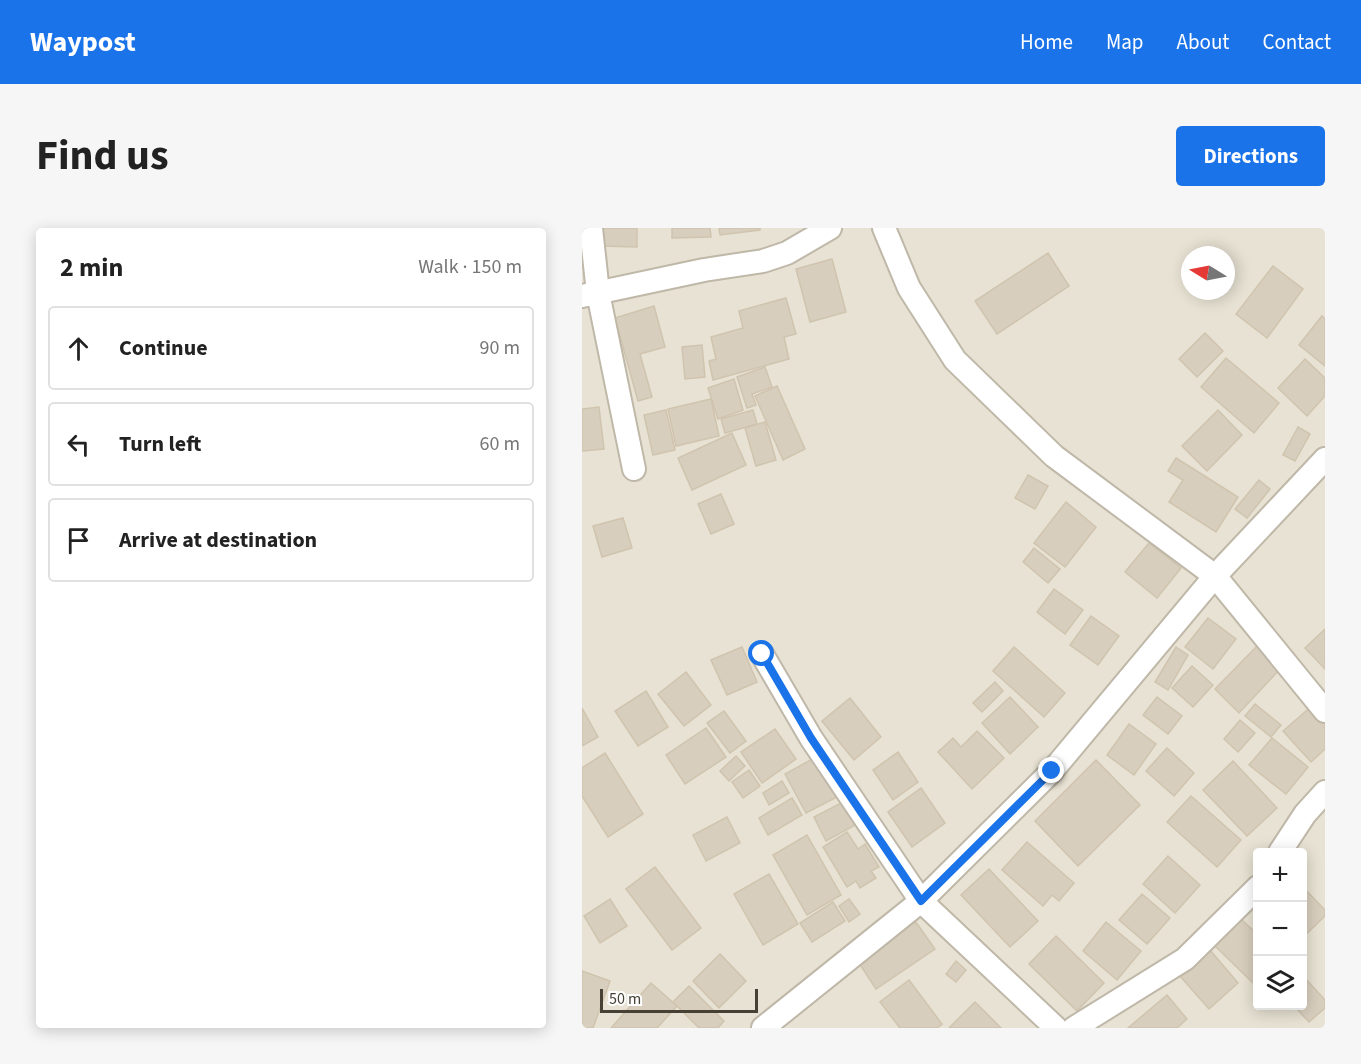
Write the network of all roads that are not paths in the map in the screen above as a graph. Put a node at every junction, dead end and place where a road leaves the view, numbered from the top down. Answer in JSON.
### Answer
{"nodes":[{"id":1,"x":591,"y":228,"type":"edge"},
{"id":2,"x":830,"y":228,"type":"edge"},
{"id":3,"x":884,"y":228,"type":"edge"},
{"id":4,"x":590,"y":294,"type":"edge"},
{"id":5,"x":1325,"y":459,"type":"edge"},
{"id":6,"x":634,"y":469,"type":"dead end"},
{"id":7,"x":1215,"y":576,"type":"junction"},
{"id":8,"x":762,"y":654,"type":"dead end"},
{"id":9,"x":1325,"y":711,"type":"edge"},
{"id":10,"x":1325,"y":792,"type":"edge"},
{"id":11,"x":1283,"y":848,"type":"edge"},
{"id":12,"x":1253,"y":891,"type":"edge"},
{"id":13,"x":921,"y":901,"type":"junction"},
{"id":14,"x":763,"y":1028,"type":"edge"},
{"id":15,"x":1056,"y":1028,"type":"edge"},
{"id":16,"x":1074,"y":1028,"type":"edge"}],
"edges":[{"from":1,"to":4,"type":"street"},
{"from":2,"to":4,"type":"street"},
{"from":3,"to":7,"type":"street"},
{"from":4,"to":6,"type":"street"},
{"from":5,"to":7,"type":"street"},
{"from":7,"to":9,"type":"street"},
{"from":7,"to":13,"type":"street"},
{"from":8,"to":13,"type":"street"},
{"from":10,"to":11,"type":"street"},
{"from":12,"to":16,"type":"street"},
{"from":13,"to":14,"type":"street"},
{"from":13,"to":15,"type":"street"}]}
